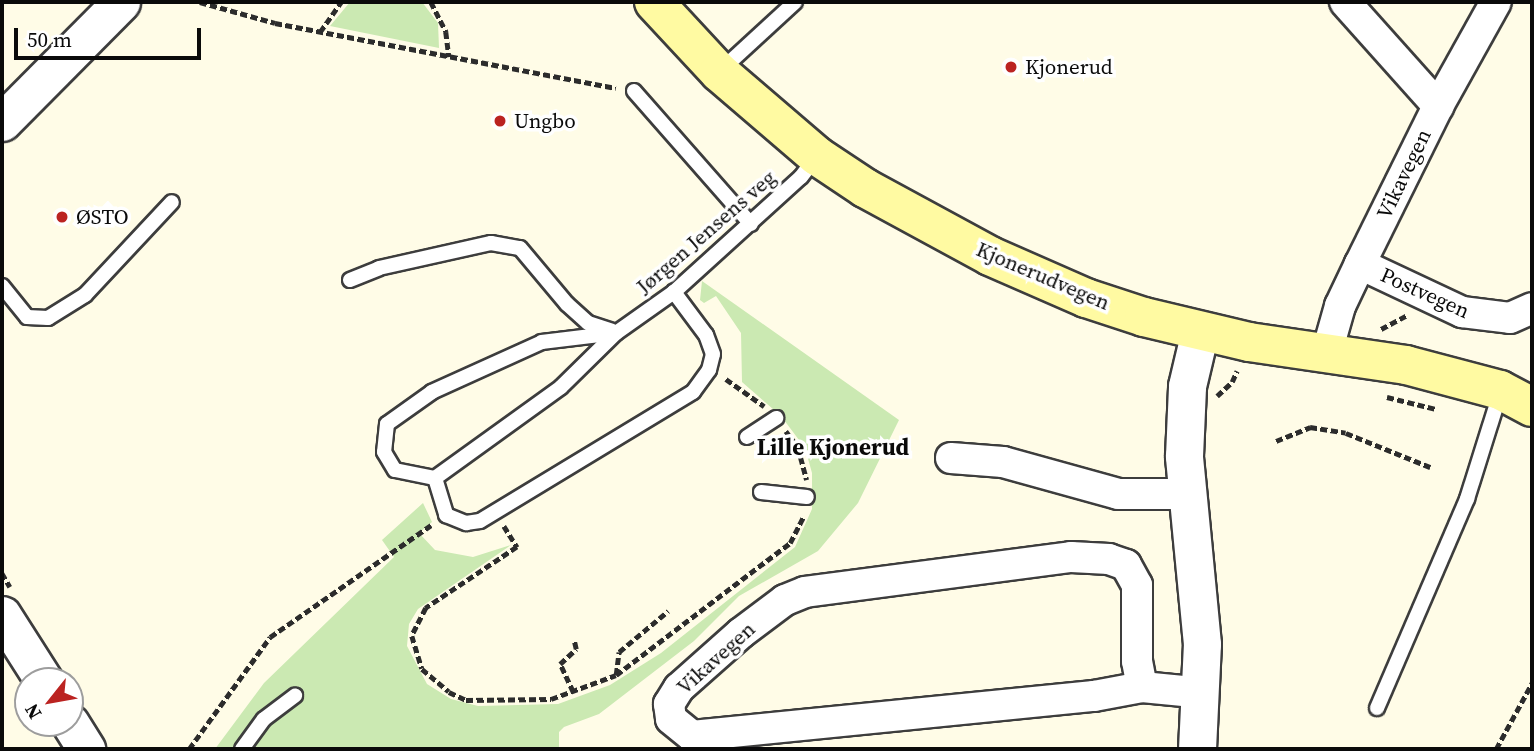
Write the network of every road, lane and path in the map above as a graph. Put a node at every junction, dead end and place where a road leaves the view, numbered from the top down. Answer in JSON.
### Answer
{"nodes":[{"id":1,"x":121,"y":2,"type":"edge"},
{"id":2,"x":200,"y":2,"type":"edge"},
{"id":3,"x":341,"y":2,"type":"edge"},
{"id":4,"x":431,"y":2,"type":"edge"},
{"id":5,"x":654,"y":2,"type":"edge"},
{"id":6,"x":795,"y":2,"type":"edge"},
{"id":7,"x":1345,"y":2,"type":"edge"},
{"id":8,"x":1496,"y":2,"type":"edge"},
{"id":9,"x":320,"y":32,"type":"junction"},
{"id":10,"x":449,"y":57,"type":"junction"},
{"id":11,"x":719,"y":72,"type":"junction"},
{"id":12,"x":634,"y":91,"type":"joint"},
{"id":13,"x":1438,"y":106,"type":"junction"},
{"id":14,"x":2,"y":122,"type":"edge"},
{"id":15,"x":817,"y":156,"type":"junction"},
{"id":16,"x":172,"y":202,"type":"dead end"},
{"id":17,"x":751,"y":224,"type":"junction"},
{"id":18,"x":1360,"y":264,"type":"junction"},
{"id":19,"x":350,"y":280,"type":"dead end"},
{"id":20,"x":2,"y":286,"type":"edge"},
{"id":21,"x":674,"y":292,"type":"junction"},
{"id":22,"x":1532,"y":308,"type":"edge"},
{"id":23,"x":1412,"y":310,"type":"dead end"},
{"id":24,"x":1200,"y":331,"type":"junction"},
{"id":25,"x":616,"y":333,"type":"junction"},
{"id":26,"x":1377,"y":336,"type":"dead end"},
{"id":27,"x":1327,"y":352,"type":"junction"},
{"id":28,"x":1229,"y":368,"type":"dead end"},
{"id":29,"x":709,"y":370,"type":"junction"},
{"id":30,"x":1250,"y":372,"type":"dead end"},
{"id":31,"x":1375,"y":394,"type":"dead end"},
{"id":32,"x":1518,"y":397,"type":"edge"},
{"id":33,"x":1439,"y":409,"type":"dead end"},
{"id":34,"x":776,"y":418,"type":"junction"},
{"id":35,"x":747,"y":437,"type":"dead end"},
{"id":36,"x":1276,"y":441,"type":"dead end"},
{"id":37,"x":951,"y":458,"type":"dead end"},
{"id":38,"x":1430,"y":467,"type":"dead end"},
{"id":39,"x":435,"y":478,"type":"junction"},
{"id":40,"x":761,"y":492,"type":"dead end"},
{"id":41,"x":1185,"y":494,"type":"junction"},
{"id":42,"x":807,"y":497,"type":"junction"},
{"id":43,"x":496,"y":512,"type":"junction"},
{"id":44,"x":446,"y":515,"type":"junction"},
{"id":45,"x":668,"y":611,"type":"dead end"},
{"id":46,"x":3,"y":621,"type":"edge"},
{"id":47,"x":574,"y":640,"type":"dead end"},
{"id":48,"x":34,"y":667,"type":"edge"},
{"id":49,"x":616,"y":675,"type":"junction"},
{"id":50,"x":1532,"y":683,"type":"edge"},
{"id":51,"x":1142,"y":687,"type":"junction"},
{"id":52,"x":573,"y":692,"type":"junction"},
{"id":53,"x":1203,"y":693,"type":"junction"},
{"id":54,"x":295,"y":696,"type":"dead end"},
{"id":55,"x":1377,"y":708,"type":"dead end"},
{"id":56,"x":189,"y":749,"type":"edge"},
{"id":57,"x":242,"y":749,"type":"edge"},
{"id":58,"x":1196,"y":749,"type":"edge"},
{"id":59,"x":1496,"y":749,"type":"edge"}],
"edges":[{"from":1,"to":14,"type":"street"},
{"from":2,"to":9,"type":"path"},
{"from":3,"to":9,"type":"path"},
{"from":4,"to":10,"type":"path"},
{"from":5,"to":11,"type":"main road","name":"Kjonerudvegen"},
{"from":6,"to":11,"type":"lane"},
{"from":7,"to":13,"type":"street"},
{"from":8,"to":13,"type":"street","name":"Vikavegen"},
{"from":9,"to":10,"type":"path"},
{"from":10,"to":12,"type":"path"},
{"from":11,"to":15,"type":"main road","name":"Kjonerudvegen"},
{"from":12,"to":17,"type":"lane"},
{"from":13,"to":18,"type":"street","name":"Vikavegen"},
{"from":15,"to":17,"type":"lane","name":"Jørgen Jensens veg"},
{"from":15,"to":24,"type":"main road","name":"Kjonerudvegen"},
{"from":16,"to":20,"type":"lane"},
{"from":17,"to":21,"type":"lane","name":"Jørgen Jensens veg"},
{"from":18,"to":22,"type":"street","name":"Postvegen"},
{"from":18,"to":27,"type":"street","name":"Vikavegen"},
{"from":19,"to":25,"type":"lane"},
{"from":21,"to":25,"type":"lane","name":"Jørgen Jensens veg"},
{"from":21,"to":29,"type":"lane"},
{"from":23,"to":26,"type":"path"},
{"from":24,"to":27,"type":"main road","name":"Kjonerudvegen"},
{"from":24,"to":41,"type":"street"},
{"from":25,"to":39,"type":"lane","name":"Jørgen Jensens veg"},
{"from":25,"to":39,"type":"lane","name":"Jørgen Jensens veg"},
{"from":27,"to":32,"type":"main road","name":"Kjonerudvegen"},
{"from":28,"to":30,"type":"path"},
{"from":29,"to":34,"type":"path"},
{"from":29,"to":43,"type":"lane"},
{"from":31,"to":33,"type":"path"},
{"from":32,"to":55,"type":"lane"},
{"from":34,"to":35,"type":"lane"},
{"from":34,"to":42,"type":"path"},
{"from":36,"to":38,"type":"path"},
{"from":37,"to":41,"type":"street"},
{"from":39,"to":44,"type":"lane"},
{"from":40,"to":42,"type":"lane"},
{"from":41,"to":53,"type":"street"},
{"from":42,"to":49,"type":"path"},
{"from":43,"to":44,"type":"lane"},
{"from":43,"to":52,"type":"path"},
{"from":44,"to":56,"type":"path"},
{"from":45,"to":49,"type":"path"},
{"from":46,"to":48,"type":"street"},
{"from":47,"to":52,"type":"path"},
{"from":49,"to":52,"type":"path"},
{"from":50,"to":59,"type":"path"},
{"from":51,"to":51,"type":"street","name":"Vikavegen"},
{"from":51,"to":53,"type":"street","name":"Vikavegen"},
{"from":53,"to":58,"type":"street"},
{"from":54,"to":57,"type":"lane"}]}
